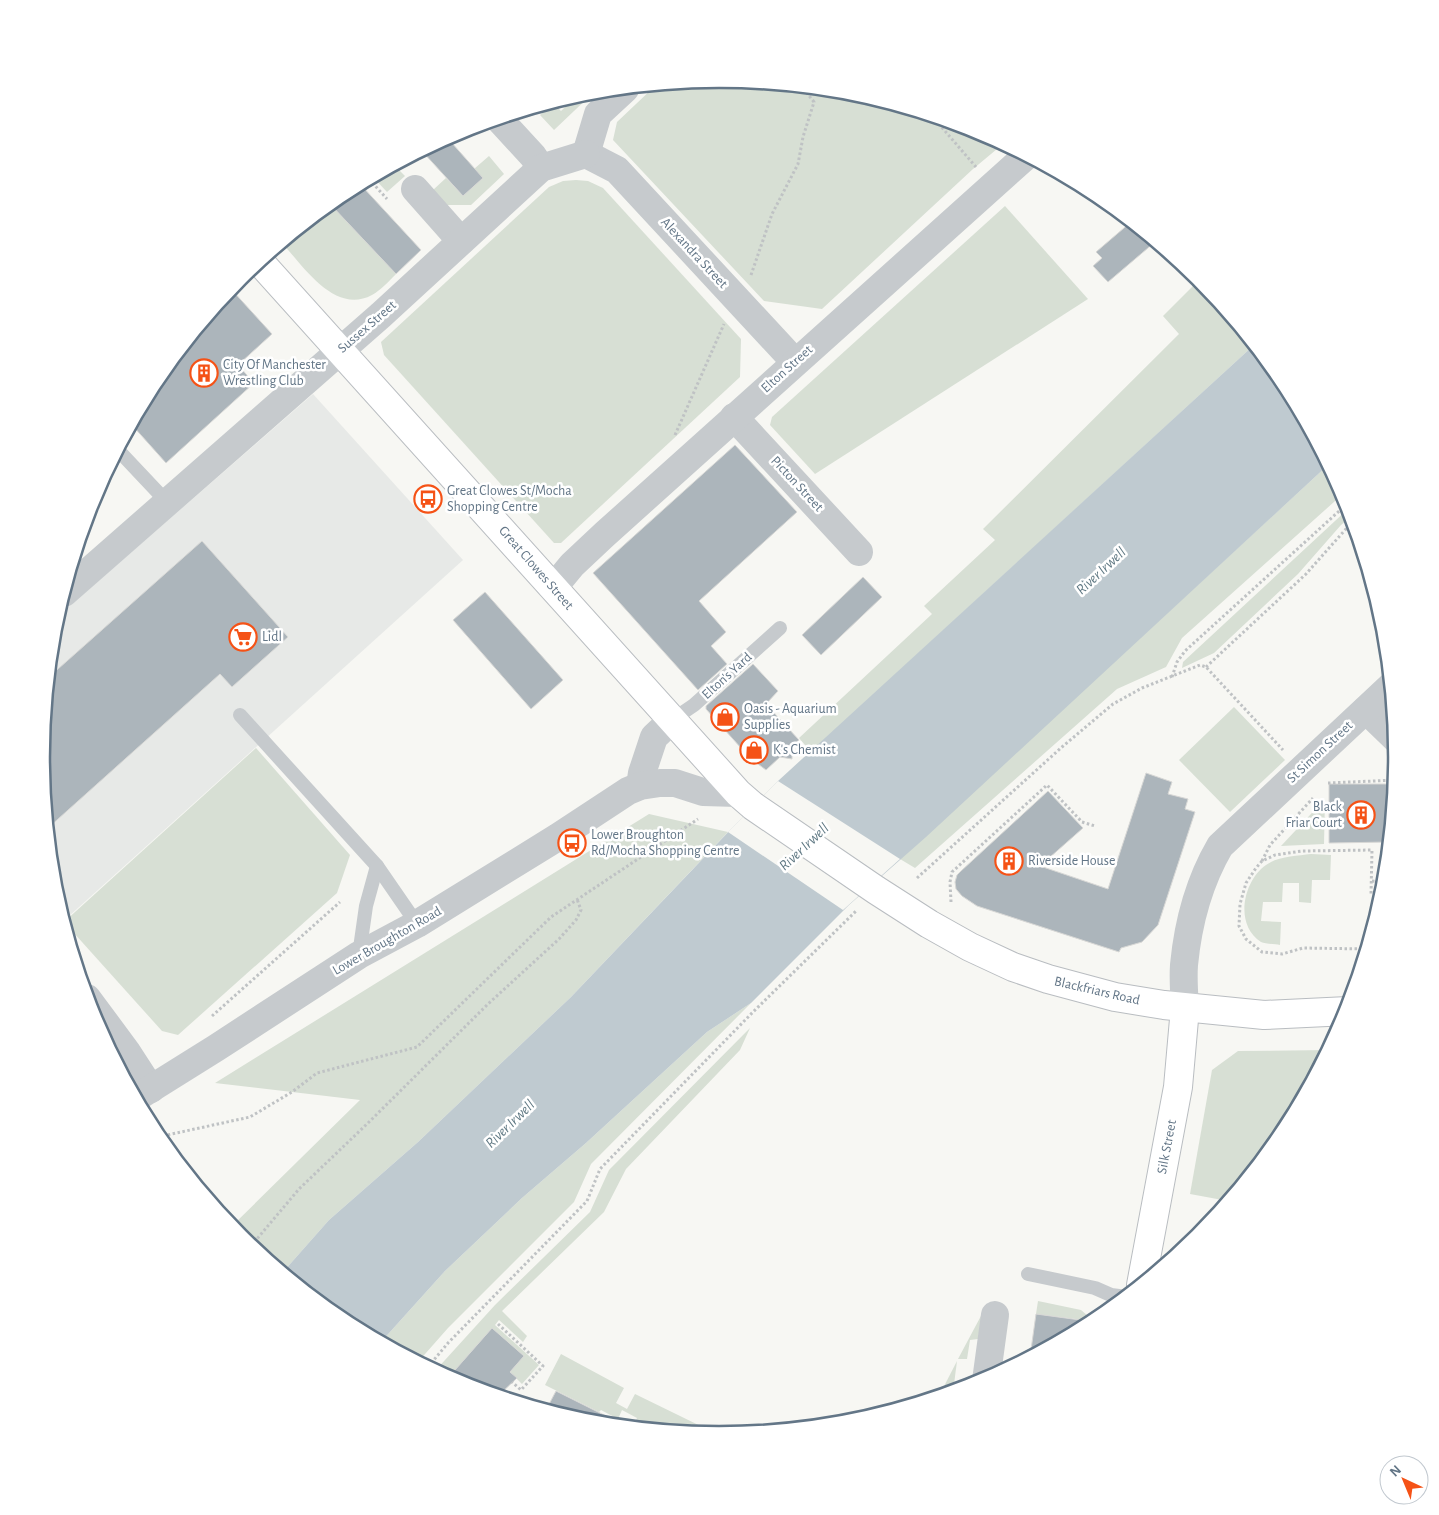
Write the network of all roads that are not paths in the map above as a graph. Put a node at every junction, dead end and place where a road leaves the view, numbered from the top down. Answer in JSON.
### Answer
{"nodes":[{"id":1,"x":616,"y":97,"type":"edge"},
{"id":2,"x":504,"y":124,"type":"edge"},
{"id":3,"x":586,"y":154,"type":"junction"},
{"id":4,"x":1021,"y":160,"type":"edge"},
{"id":5,"x":541,"y":168,"type":"junction"},
{"id":6,"x":415,"y":189,"type":"dead end"},
{"id":7,"x":461,"y":240,"type":"junction"},
{"id":8,"x":264,"y":267,"type":"edge"},
{"id":9,"x":339,"y":351,"type":"junction"},
{"id":10,"x":795,"y":362,"type":"junction"},
{"id":11,"x":734,"y":417,"type":"junction"},
{"id":12,"x":122,"y":455,"type":"edge"},
{"id":13,"x":167,"y":502,"type":"junction"},
{"id":14,"x":859,"y":552,"type":"dead end"},
{"id":15,"x":73,"y":585,"type":"edge"},
{"id":16,"x":553,"y":588,"type":"junction"},
{"id":17,"x":780,"y":628,"type":"dead end"},
{"id":18,"x":1385,"y":691,"type":"edge"},
{"id":19,"x":1366,"y":710,"type":"junction"},
{"id":20,"x":240,"y":715,"type":"dead end"},
{"id":21,"x":672,"y":720,"type":"junction"},
{"id":22,"x":1388,"y":732,"type":"edge"},
{"id":23,"x":640,"y":786,"type":"junction"},
{"id":24,"x":746,"y":800,"type":"junction"},
{"id":25,"x":378,"y":866,"type":"junction"},
{"id":26,"x":417,"y":924,"type":"junction"},
{"id":27,"x":359,"y":955,"type":"junction"},
{"id":28,"x":1185,"y":1008,"type":"junction"},
{"id":29,"x":1339,"y":1012,"type":"edge"},
{"id":30,"x":104,"y":1020,"type":"edge"},
{"id":31,"x":144,"y":1094,"type":"edge"},
{"id":32,"x":1028,"y":1274,"type":"dead end"},
{"id":33,"x":1143,"y":1276,"type":"edge"},
{"id":34,"x":1117,"y":1296,"type":"edge"},
{"id":35,"x":995,"y":1315,"type":"dead end"},
{"id":36,"x":987,"y":1371,"type":"edge"}],
"edges":[{"from":1,"to":3,"type":"street"},
{"from":2,"to":5,"type":"street"},
{"from":3,"to":5,"type":"street","name":"Sussex Street"},
{"from":3,"to":10,"type":"street","name":"Alexandra Street"},
{"from":4,"to":10,"type":"street","name":"Elton Street"},
{"from":5,"to":7,"type":"street","name":"Sussex Street"},
{"from":6,"to":7,"type":"street"},
{"from":7,"to":9,"type":"street","name":"Sussex Street"},
{"from":8,"to":9,"type":"main road","name":"Great Clowes Street"},
{"from":9,"to":13,"type":"street","name":"Sussex Street"},
{"from":9,"to":16,"type":"main road","name":"Great Clowes Street"},
{"from":10,"to":11,"type":"street","name":"Elton Street"},
{"from":11,"to":14,"type":"street","name":"Picton Street"},
{"from":11,"to":16,"type":"street","name":"Elton Street"},
{"from":12,"to":13,"type":"lane"},
{"from":13,"to":15,"type":"street","name":"Sussex Street"},
{"from":16,"to":21,"type":"main road","name":"Great Clowes Street"},
{"from":17,"to":21,"type":"lane","name":"Elton's Yard"},
{"from":18,"to":19,"type":"street","name":"St Simon Street"},
{"from":19,"to":22,"type":"street"},
{"from":19,"to":28,"type":"street","name":"St Simon Street"},
{"from":20,"to":25,"type":"lane"},
{"from":21,"to":23,"type":"street"},
{"from":21,"to":24,"type":"main road","name":"Great Clowes Street"},
{"from":23,"to":24,"type":"street","name":"Lower Broughton Road"},
{"from":23,"to":26,"type":"street","name":"Lower Broughton Road"},
{"from":24,"to":28,"type":"main road","name":"Blackfriars Road"},
{"from":25,"to":26,"type":"lane"},
{"from":25,"to":27,"type":"lane"},
{"from":26,"to":27,"type":"street","name":"Lower Broughton Road"},
{"from":27,"to":31,"type":"street","name":"Lower Broughton Road"},
{"from":28,"to":29,"type":"main road","name":"Blackfriars Road"},
{"from":28,"to":33,"type":"main road","name":"Silk Street"},
{"from":30,"to":31,"type":"street"},
{"from":32,"to":34,"type":"lane"},
{"from":35,"to":36,"type":"street"}]}
